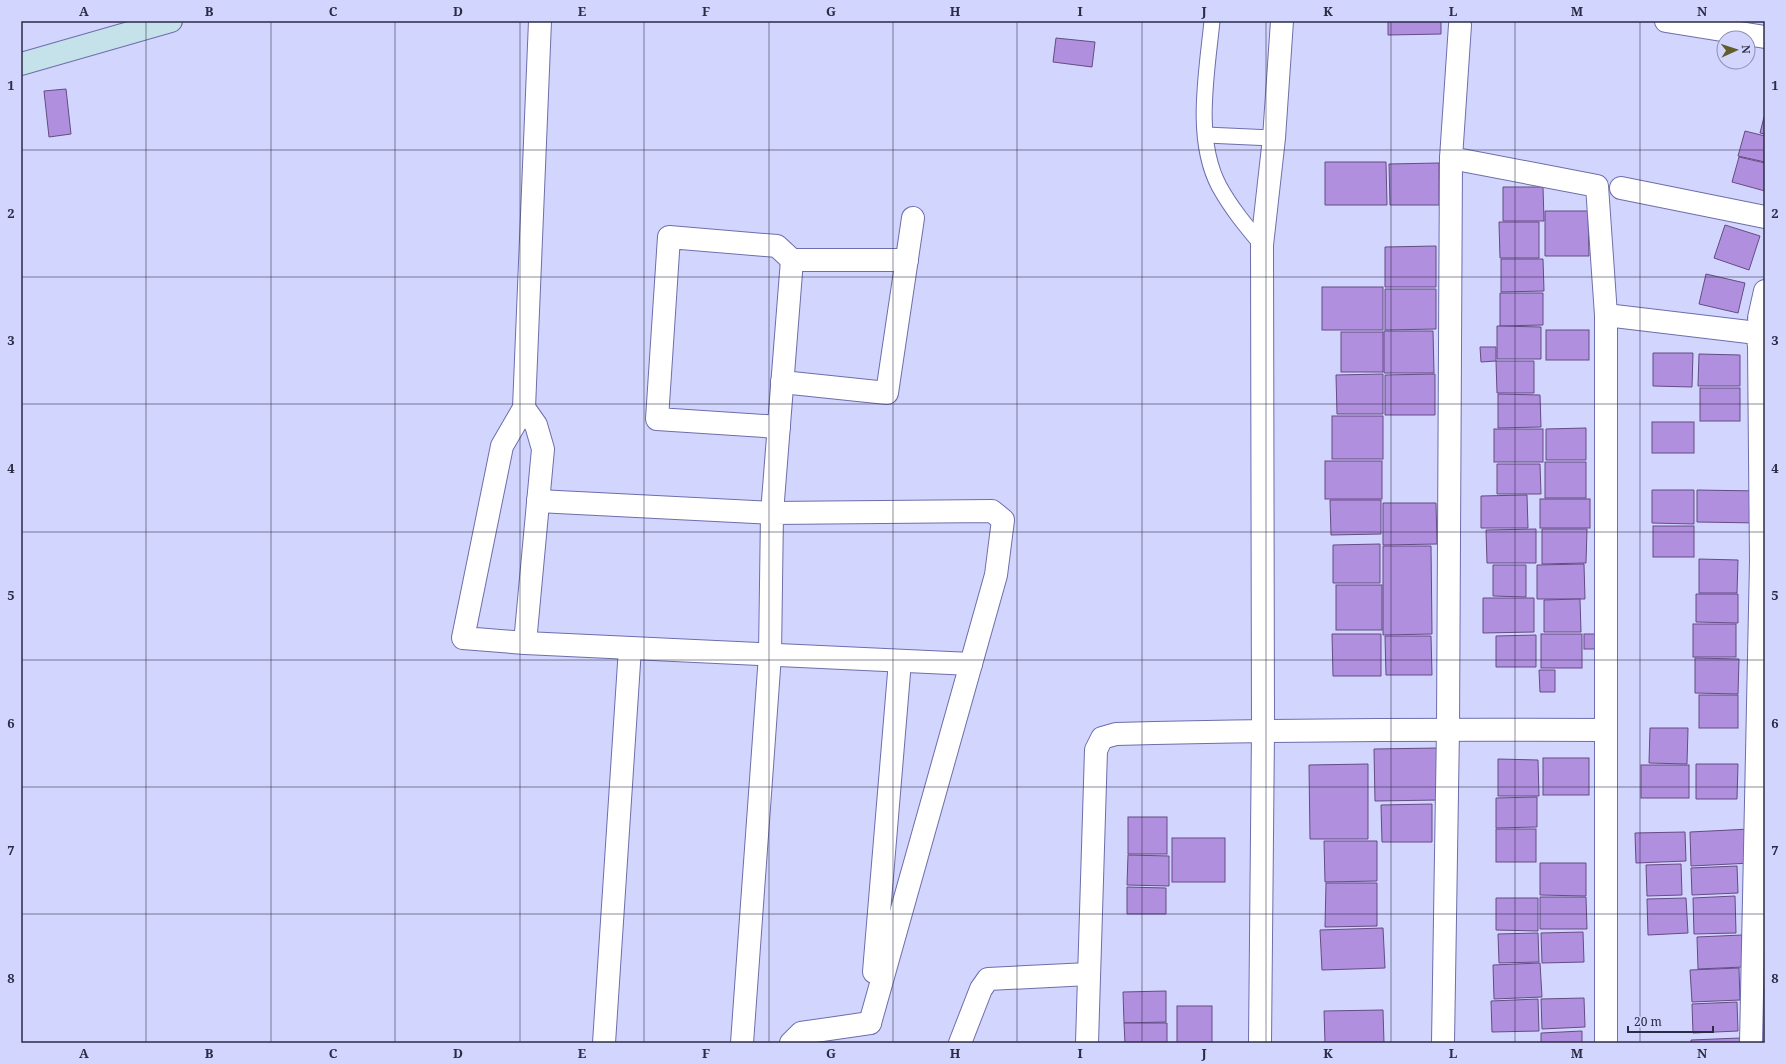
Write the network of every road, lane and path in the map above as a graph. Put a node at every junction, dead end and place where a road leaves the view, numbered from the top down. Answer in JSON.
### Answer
{"nodes":[{"id":1,"x":171,"y":21,"type":"edge"},
{"id":2,"x":540,"y":21,"type":"edge"},
{"id":3,"x":1212,"y":21,"type":"edge"},
{"id":4,"x":1282,"y":21,"type":"edge"},
{"id":5,"x":1666,"y":21,"type":"edge"},
{"id":6,"x":1460,"y":25,"type":"dead end"},
{"id":7,"x":1765,"y":37,"type":"edge"},
{"id":8,"x":21,"y":64,"type":"edge"},
{"id":9,"x":1206,"y":135,"type":"junction"},
{"id":10,"x":1274,"y":138,"type":"junction"},
{"id":11,"x":1451,"y":158,"type":"junction"},
{"id":12,"x":1621,"y":188,"type":"dead end"},
{"id":13,"x":1765,"y":217,"type":"edge"},
{"id":14,"x":913,"y":218,"type":"dead end"},
{"id":15,"x":1262,"y":245,"type":"junction"},
{"id":16,"x":792,"y":260,"type":"junction"},
{"id":17,"x":907,"y":260,"type":"junction"},
{"id":18,"x":1765,"y":291,"type":"edge"},
{"id":19,"x":1606,"y":315,"type":"junction"},
{"id":20,"x":1759,"y":318,"type":"dead end"},
{"id":21,"x":782,"y":382,"type":"junction"},
{"id":22,"x":524,"y":408,"type":"junction"},
{"id":23,"x":779,"y":427,"type":"junction"},
{"id":24,"x":538,"y":501,"type":"junction"},
{"id":25,"x":772,"y":513,"type":"junction"},
{"id":26,"x":1763,"y":561,"type":"edge"},
{"id":27,"x":525,"y":643,"type":"junction"},
{"id":28,"x":630,"y":648,"type":"junction"},
{"id":29,"x":770,"y":655,"type":"junction"},
{"id":30,"x":900,"y":661,"type":"junction"},
{"id":31,"x":971,"y":664,"type":"junction"},
{"id":32,"x":1448,"y":729,"type":"junction"},
{"id":33,"x":1263,"y":730,"type":"junction"},
{"id":34,"x":1606,"y":730,"type":"junction"},
{"id":35,"x":1089,"y":974,"type":"junction"},
{"id":36,"x":870,"y":1023,"type":"junction"},
{"id":37,"x":1756,"y":1037,"type":"edge"},
{"id":38,"x":604,"y":1043,"type":"edge"},
{"id":39,"x":742,"y":1043,"type":"edge"},
{"id":40,"x":791,"y":1043,"type":"edge"},
{"id":41,"x":960,"y":1043,"type":"edge"},
{"id":42,"x":1088,"y":1043,"type":"edge"},
{"id":43,"x":1260,"y":1043,"type":"edge"},
{"id":44,"x":1443,"y":1043,"type":"edge"},
{"id":45,"x":1606,"y":1043,"type":"edge"}],
"edges":[{"from":1,"to":8,"type":"main road"},
{"from":2,"to":22,"type":"street"},
{"from":3,"to":9,"type":"lane"},
{"from":4,"to":10,"type":"street"},
{"from":5,"to":7,"type":"street"},
{"from":6,"to":11,"type":"street"},
{"from":9,"to":10,"type":"lane"},
{"from":9,"to":15,"type":"lane"},
{"from":10,"to":15,"type":"street"},
{"from":11,"to":19,"type":"street"},
{"from":11,"to":32,"type":"street"},
{"from":12,"to":13,"type":"street"},
{"from":14,"to":17,"type":"street"},
{"from":15,"to":33,"type":"street"},
{"from":16,"to":17,"type":"street"},
{"from":16,"to":21,"type":"street"},
{"from":16,"to":23,"type":"street"},
{"from":17,"to":21,"type":"street"},
{"from":18,"to":20,"type":"street"},
{"from":19,"to":26,"type":"street"},
{"from":19,"to":34,"type":"street"},
{"from":21,"to":23,"type":"street"},
{"from":22,"to":24,"type":"street"},
{"from":22,"to":27,"type":"street"},
{"from":23,"to":25,"type":"street"},
{"from":24,"to":25,"type":"street"},
{"from":24,"to":27,"type":"street"},
{"from":25,"to":29,"type":"street"},
{"from":25,"to":31,"type":"street"},
{"from":26,"to":37,"type":"street"},
{"from":27,"to":28,"type":"street"},
{"from":28,"to":29,"type":"street"},
{"from":28,"to":38,"type":"street"},
{"from":29,"to":30,"type":"street"},
{"from":29,"to":39,"type":"street"},
{"from":30,"to":31,"type":"street"},
{"from":30,"to":36,"type":"street"},
{"from":31,"to":36,"type":"street"},
{"from":32,"to":33,"type":"street"},
{"from":32,"to":34,"type":"street"},
{"from":32,"to":44,"type":"street"},
{"from":33,"to":35,"type":"street"},
{"from":33,"to":43,"type":"street"},
{"from":34,"to":45,"type":"street"},
{"from":35,"to":41,"type":"street"},
{"from":35,"to":42,"type":"street"},
{"from":36,"to":40,"type":"street"}]}
